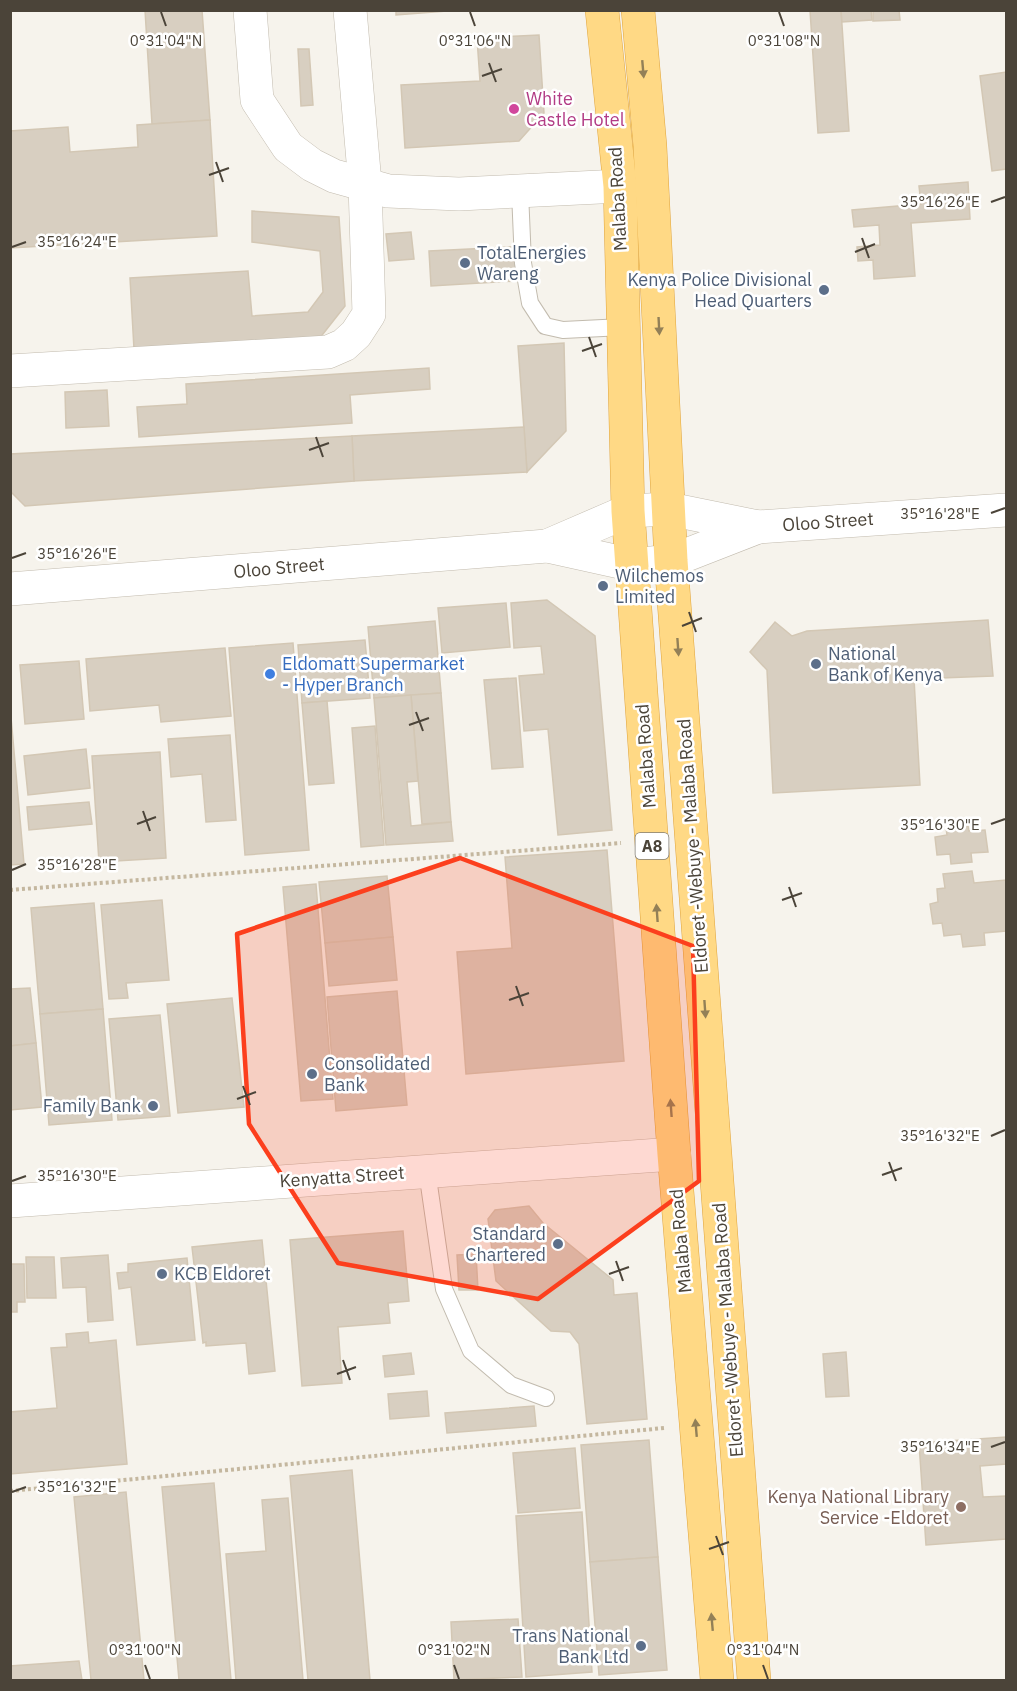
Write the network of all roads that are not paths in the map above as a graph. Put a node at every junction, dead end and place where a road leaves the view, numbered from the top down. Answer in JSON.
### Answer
{"nodes":[{"id":1,"x":250,"y":10,"type":"edge"},
{"id":2,"x":351,"y":10,"type":"edge"},
{"id":3,"x":602,"y":10,"type":"edge"},
{"id":4,"x":638,"y":10,"type":"edge"},
{"id":5,"x":364,"y":184,"type":"junction"},
{"id":6,"x":620,"y":186,"type":"junction"},
{"id":7,"x":520,"y":192,"type":"junction"},
{"id":8,"x":623,"y":327,"type":"junction"},
{"id":9,"x":10,"y":371,"type":"edge"},
{"id":10,"x":669,"y":509,"type":"junction"},
{"id":11,"x":1006,"y":510,"type":"edge"},
{"id":12,"x":628,"y":511,"type":"junction"},
{"id":13,"x":758,"y":527,"type":"junction"},
{"id":14,"x":547,"y":546,"type":"junction"},
{"id":15,"x":671,"y":561,"type":"junction"},
{"id":16,"x":633,"y":565,"type":"junction"},
{"id":17,"x":10,"y":589,"type":"edge"},
{"id":18,"x":674,"y":1154,"type":"junction"},
{"id":19,"x":427,"y":1171,"type":"junction"},
{"id":20,"x":10,"y":1201,"type":"edge"},
{"id":21,"x":546,"y":1398,"type":"dead end"},
{"id":22,"x":717,"y":1680,"type":"edge"},
{"id":23,"x":754,"y":1680,"type":"edge"}],
"edges":[{"from":1,"to":5,"type":"street"},
{"from":2,"to":5,"type":"street"},
{"from":3,"to":6,"type":"highway","name":"Malaba Road","number":"A8"},
{"from":4,"to":10,"type":"highway","name":"Eldoret -Webuye - Malaba Road","number":"A8","one_way":true},
{"from":5,"to":7,"type":"street"},
{"from":5,"to":9,"type":"street"},
{"from":6,"to":7,"type":"street"},
{"from":6,"to":8,"type":"highway","name":"Malaba Road","number":"A8"},
{"from":7,"to":8,"type":"lane"},
{"from":8,"to":12,"type":"highway","name":"Malaba Road","number":"A8"},
{"from":10,"to":12,"type":"street","name":"Oloo Street"},
{"from":10,"to":13,"type":"street","name":"Oloo Street"},
{"from":10,"to":15,"type":"highway","name":"Eldoret -Webuye - Malaba Road","number":"A8"},
{"from":11,"to":13,"type":"street","name":"Oloo Street"},
{"from":12,"to":14,"type":"street","name":"Oloo Street"},
{"from":12,"to":16,"type":"highway","name":"Malaba Road","number":"A8"},
{"from":13,"to":15,"type":"street","name":"Oloo Street"},
{"from":14,"to":16,"type":"street","name":"Oloo Street"},
{"from":14,"to":17,"type":"street","name":"Oloo Street"},
{"from":15,"to":16,"type":"street","name":"Oloo Street"},
{"from":15,"to":23,"type":"highway","name":"Eldoret -Webuye - Malaba Road","number":"A8","one_way":true},
{"from":18,"to":16,"type":"highway","name":"Malaba Road","number":"A8","one_way":true},
{"from":18,"to":19,"type":"street","name":"Kenyatta Street"},
{"from":22,"to":18,"type":"highway","name":"Malaba Road","number":"A8","one_way":true},
{"from":19,"to":20,"type":"street","name":"Kenyatta Street"},
{"from":19,"to":21,"type":"lane"}]}
